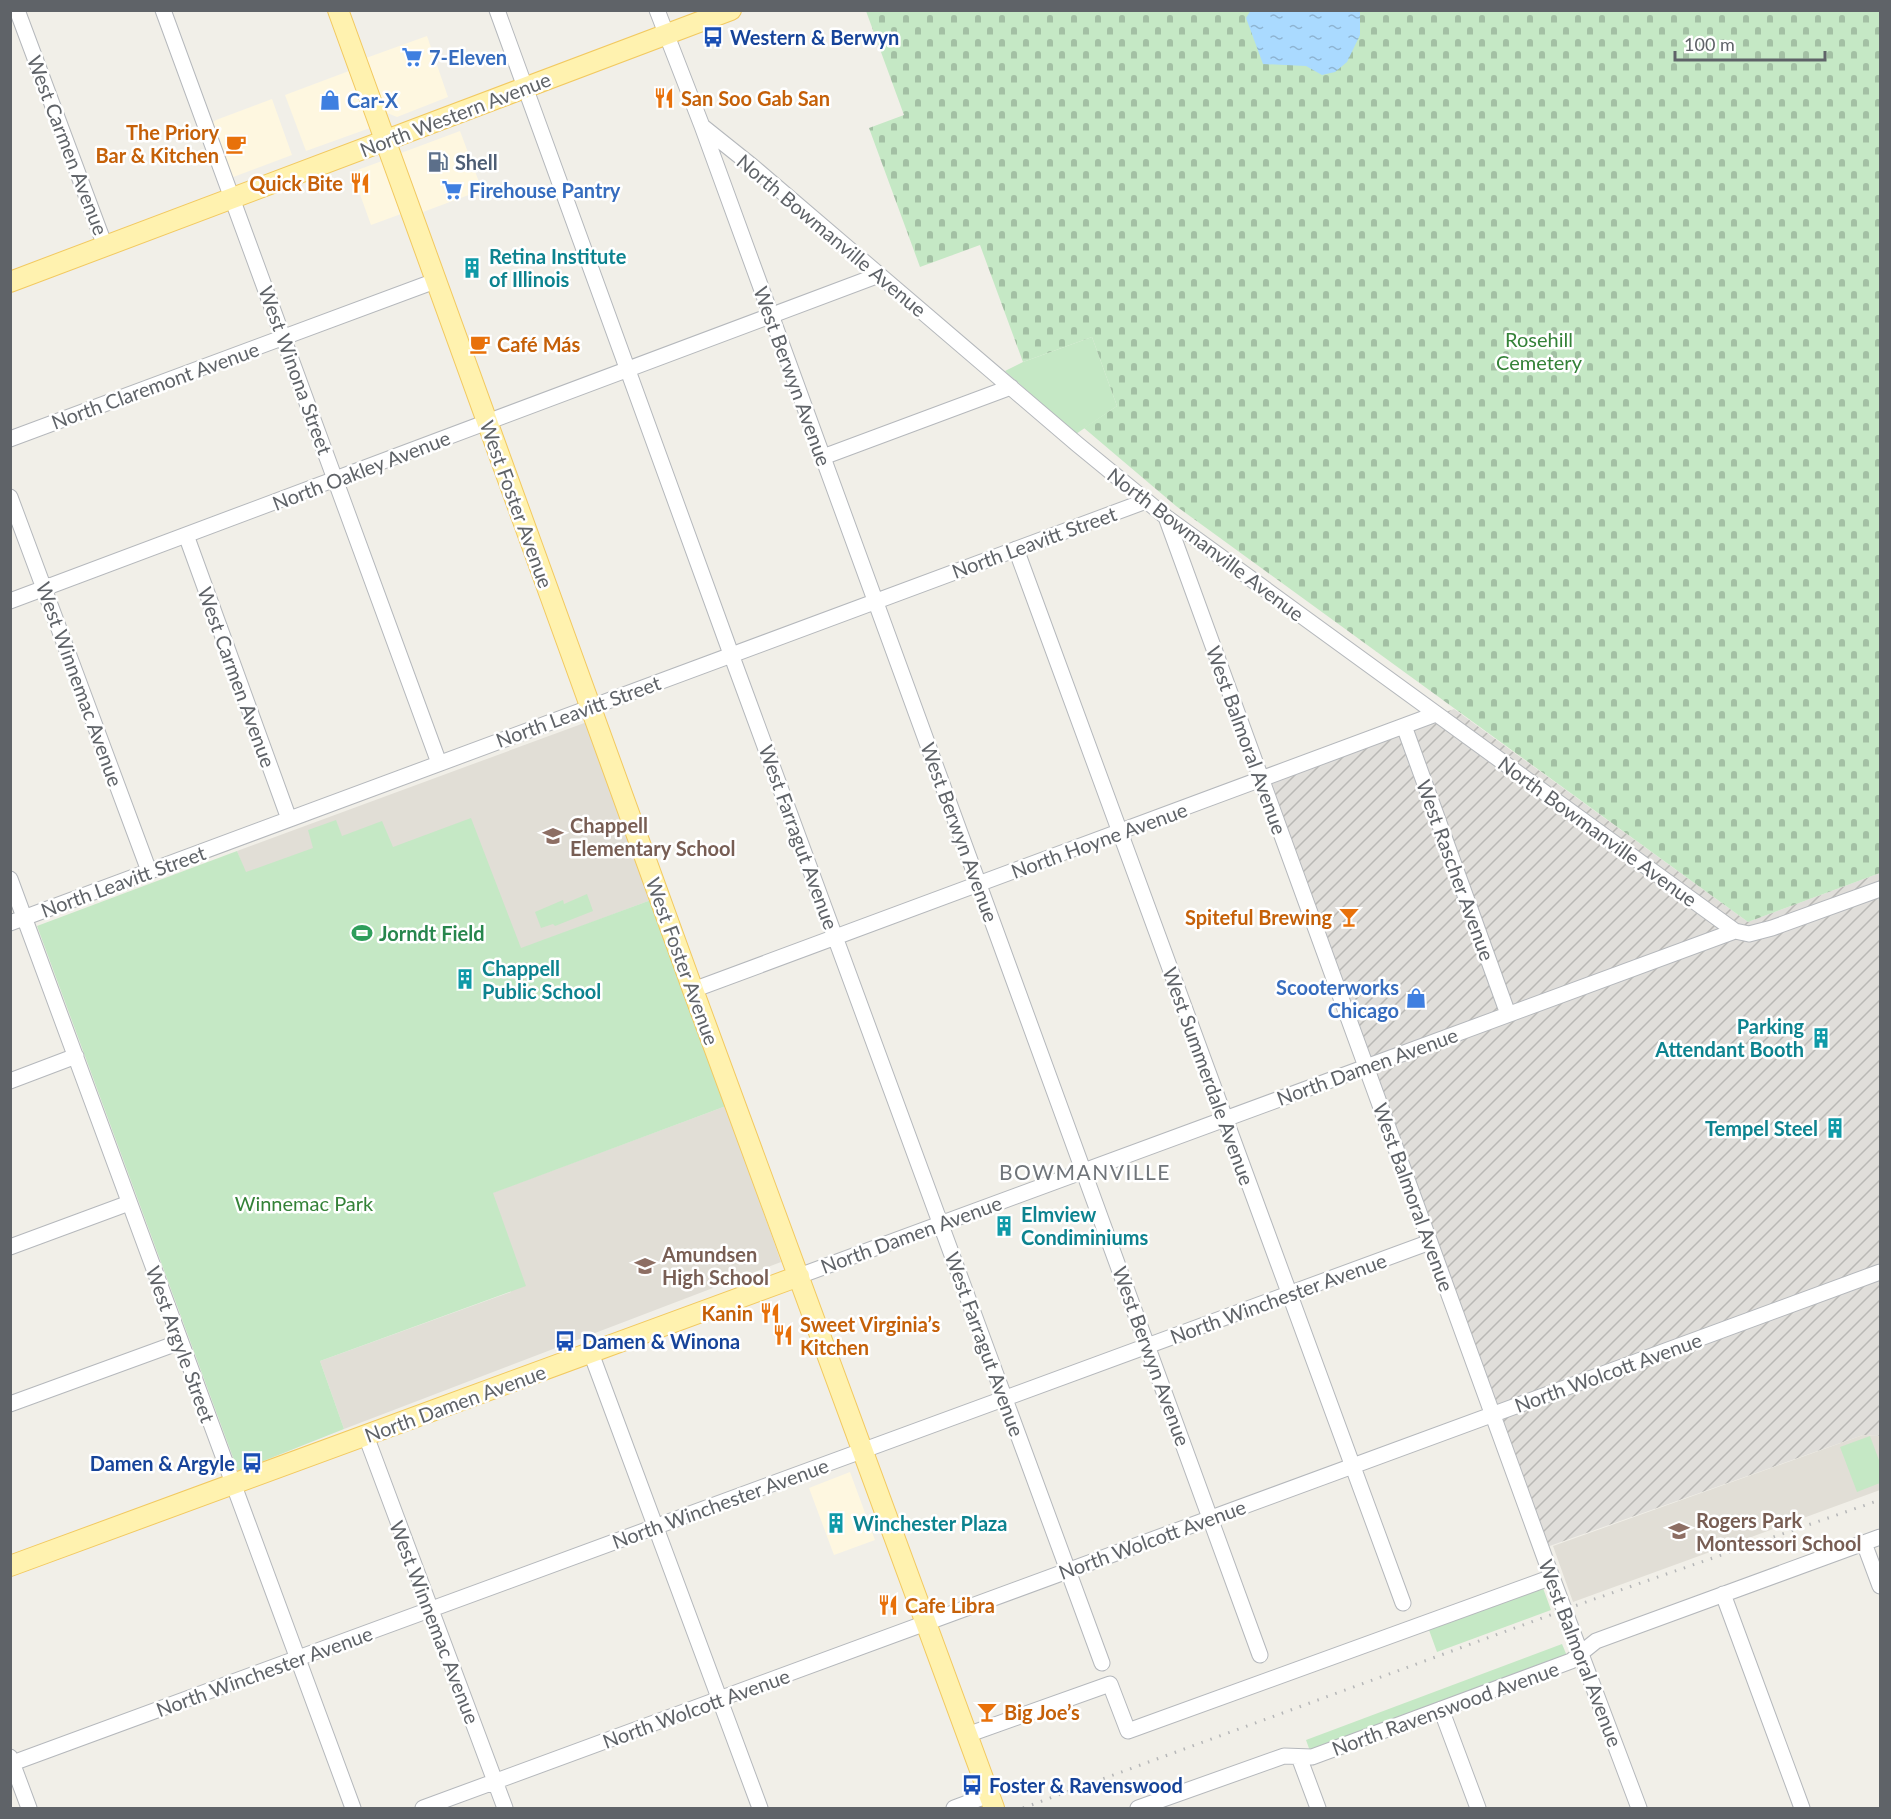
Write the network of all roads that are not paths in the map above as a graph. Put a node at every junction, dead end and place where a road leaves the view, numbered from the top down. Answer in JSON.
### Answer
{"nodes":[{"id":1,"x":17,"y":10,"type":"edge"},
{"id":2,"x":163,"y":10,"type":"edge"},
{"id":3,"x":338,"y":10,"type":"edge"},
{"id":4,"x":497,"y":10,"type":"edge"},
{"id":5,"x":657,"y":10,"type":"edge"},
{"id":6,"x":731,"y":10,"type":"edge"},
{"id":7,"x":667,"y":34,"type":"junction"},
{"id":8,"x":526,"y":88,"type":"junction"},
{"id":9,"x":702,"y":126,"type":"junction"},
{"id":10,"x":385,"y":141,"type":"junction"},
{"id":11,"x":233,"y":198,"type":"junction"},
{"id":12,"x":105,"y":246,"type":"junction"},
{"id":13,"x":879,"y":275,"type":"junction"},
{"id":14,"x":435,"y":280,"type":"junction"},
{"id":15,"x":10,"y":282,"type":"edge"},
{"id":16,"x":771,"y":316,"type":"junction"},
{"id":17,"x":284,"y":337,"type":"junction"},
{"id":18,"x":628,"y":369,"type":"junction"},
{"id":19,"x":1011,"y":387,"type":"junction"},
{"id":20,"x":487,"y":422,"type":"junction"},
{"id":21,"x":10,"y":439,"type":"edge"},
{"id":22,"x":823,"y":457,"type":"junction"},
{"id":23,"x":335,"y":479,"type":"junction"},
{"id":24,"x":10,"y":497,"type":"edge"},
{"id":25,"x":1146,"y":501,"type":"junction"},
{"id":26,"x":1166,"y":517,"type":"junction"},
{"id":27,"x":186,"y":535,"type":"junction"},
{"id":28,"x":1016,"y":549,"type":"junction"},
{"id":29,"x":44,"y":588,"type":"junction"},
{"id":30,"x":10,"y":601,"type":"edge"},
{"id":31,"x":875,"y":601,"type":"junction"},
{"id":32,"x":731,"y":654,"type":"junction"},
{"id":33,"x":591,"y":706,"type":"junction"},
{"id":34,"x":1436,"y":714,"type":"junction"},
{"id":35,"x":1404,"y":726,"type":"junction"},
{"id":36,"x":439,"y":763,"type":"junction"},
{"id":37,"x":1262,"y":779,"type":"junction"},
{"id":38,"x":290,"y":819,"type":"junction"},
{"id":39,"x":1119,"y":832,"type":"junction"},
{"id":40,"x":149,"y":871,"type":"junction"},
{"id":41,"x":10,"y":879,"type":"edge"},
{"id":42,"x":979,"y":884,"type":"junction"},
{"id":43,"x":1881,"y":888,"type":"edge"},
{"id":44,"x":18,"y":920,"type":"edge"},
{"id":45,"x":1735,"y":931,"type":"junction"},
{"id":46,"x":836,"y":937,"type":"junction"},
{"id":47,"x":693,"y":990,"type":"junction"},
{"id":48,"x":1508,"y":1014,"type":"junction"},
{"id":49,"x":76,"y":1056,"type":"junction"},
{"id":50,"x":1366,"y":1066,"type":"junction"},
{"id":51,"x":10,"y":1081,"type":"edge"},
{"id":52,"x":1224,"y":1118,"type":"junction"},
{"id":53,"x":1084,"y":1170,"type":"junction"},
{"id":54,"x":129,"y":1203,"type":"junction"},
{"id":55,"x":941,"y":1223,"type":"junction"},
{"id":56,"x":1430,"y":1242,"type":"junction"},
{"id":57,"x":10,"y":1247,"type":"edge"},
{"id":58,"x":1881,"y":1272,"type":"edge"},
{"id":59,"x":798,"y":1276,"type":"junction"},
{"id":60,"x":1289,"y":1293,"type":"junction"},
{"id":61,"x":180,"y":1341,"type":"junction"},
{"id":62,"x":1148,"y":1346,"type":"junction"},
{"id":63,"x":591,"y":1353,"type":"junction"},
{"id":64,"x":1005,"y":1398,"type":"junction"},
{"id":65,"x":10,"y":1404,"type":"edge"},
{"id":66,"x":1493,"y":1414,"type":"junction"},
{"id":67,"x":366,"y":1436,"type":"junction"},
{"id":68,"x":862,"y":1451,"type":"junction"},
{"id":69,"x":1353,"y":1466,"type":"junction"},
{"id":70,"x":233,"y":1485,"type":"junction"},
{"id":71,"x":1211,"y":1518,"type":"junction"},
{"id":72,"x":656,"y":1527,"type":"junction"},
{"id":73,"x":1881,"y":1537,"type":"edge"},
{"id":74,"x":1864,"y":1543,"type":"junction"},
{"id":75,"x":10,"y":1566,"type":"edge"},
{"id":76,"x":1069,"y":1570,"type":"junction"},
{"id":77,"x":1552,"y":1577,"type":"junction"},
{"id":78,"x":1881,"y":1586,"type":"edge"},
{"id":79,"x":1723,"y":1594,"type":"junction"},
{"id":80,"x":1403,"y":1603,"type":"dead end"},
{"id":81,"x":431,"y":1610,"type":"junction"},
{"id":82,"x":925,"y":1622,"type":"junction"},
{"id":83,"x":1582,"y":1653,"type":"junction"},
{"id":84,"x":1260,"y":1654,"type":"dead end"},
{"id":85,"x":298,"y":1659,"type":"junction"},
{"id":86,"x":1102,"y":1663,"type":"dead end"},
{"id":87,"x":719,"y":1700,"type":"junction"},
{"id":88,"x":1442,"y":1709,"type":"junction"},
{"id":89,"x":967,"y":1736,"type":"junction"},
{"id":90,"x":1299,"y":1757,"type":"junction"},
{"id":91,"x":11,"y":1761,"type":"edge"},
{"id":92,"x":495,"y":1782,"type":"junction"},
{"id":93,"x":991,"y":1802,"type":"edge"},
{"id":94,"x":1155,"y":1806,"type":"edge"},
{"id":95,"x":29,"y":1809,"type":"edge"},
{"id":96,"x":353,"y":1809,"type":"edge"},
{"id":97,"x":423,"y":1809,"type":"edge"},
{"id":98,"x":505,"y":1809,"type":"edge"},
{"id":99,"x":760,"y":1809,"type":"edge"},
{"id":100,"x":954,"y":1809,"type":"edge"},
{"id":101,"x":1138,"y":1809,"type":"edge"},
{"id":102,"x":1318,"y":1809,"type":"edge"},
{"id":103,"x":1478,"y":1809,"type":"edge"},
{"id":104,"x":1639,"y":1809,"type":"edge"},
{"id":105,"x":1802,"y":1809,"type":"edge"}],
"edges":[{"from":1,"to":12,"type":"street","name":"West Carmen Avenue"},
{"from":2,"to":11,"type":"street","name":"West Winona Street"},
{"from":3,"to":10,"type":"main road","name":"West Foster Avenue"},
{"from":4,"to":8,"type":"street","name":"West Farragut Avenue"},
{"from":5,"to":7,"type":"street","name":"West Berwyn Avenue"},
{"from":6,"to":7,"type":"main road","name":"North Western Avenue"},
{"from":7,"to":8,"type":"main road","name":"North Western Avenue"},
{"from":7,"to":9,"type":"street","name":"West Berwyn Avenue"},
{"from":8,"to":10,"type":"main road","name":"North Western Avenue"},
{"from":8,"to":18,"type":"street","name":"West Farragut Avenue"},
{"from":9,"to":13,"type":"street","name":"North Bowmanville Avenue"},
{"from":9,"to":16,"type":"street","name":"West Berwyn Avenue"},
{"from":10,"to":11,"type":"main road","name":"North Western Avenue"},
{"from":10,"to":14,"type":"main road","name":"West Foster Avenue"},
{"from":11,"to":12,"type":"main road","name":"North Western Avenue"},
{"from":11,"to":17,"type":"street","name":"West Winona Street"},
{"from":12,"to":15,"type":"main road","name":"North Western Avenue"},
{"from":13,"to":16,"type":"street","name":"North Oakley Avenue"},
{"from":13,"to":19,"type":"street","name":"North Bowmanville Avenue"},
{"from":14,"to":17,"type":"street","name":"North Claremont Avenue"},
{"from":14,"to":20,"type":"main road","name":"West Foster Avenue"},
{"from":16,"to":18,"type":"street","name":"North Oakley Avenue"},
{"from":16,"to":22,"type":"street","name":"West Berwyn Avenue"},
{"from":17,"to":21,"type":"street","name":"North Claremont Avenue"},
{"from":17,"to":23,"type":"street","name":"West Winona Street"},
{"from":18,"to":20,"type":"street","name":"North Oakley Avenue"},
{"from":18,"to":32,"type":"street","name":"West Farragut Avenue"},
{"from":19,"to":22,"type":"street"},
{"from":19,"to":25,"type":"street","name":"North Bowmanville Avenue"},
{"from":20,"to":23,"type":"street","name":"North Oakley Avenue"},
{"from":20,"to":33,"type":"main road","name":"West Foster Avenue"},
{"from":22,"to":31,"type":"street","name":"West Berwyn Avenue"},
{"from":23,"to":27,"type":"street","name":"North Oakley Avenue"},
{"from":23,"to":36,"type":"street","name":"West Winona Street"},
{"from":24,"to":29,"type":"street","name":"West Winnemac Avenue"},
{"from":25,"to":26,"type":"street","name":"North Bowmanville Avenue"},
{"from":25,"to":28,"type":"street","name":"North Leavitt Street"},
{"from":26,"to":34,"type":"street","name":"North Bowmanville Avenue"},
{"from":26,"to":37,"type":"street","name":"West Balmoral Avenue"},
{"from":27,"to":29,"type":"street","name":"North Oakley Avenue"},
{"from":27,"to":38,"type":"street","name":"West Carmen Avenue"},
{"from":28,"to":31,"type":"street","name":"North Leavitt Street"},
{"from":28,"to":39,"type":"street","name":"West Summerdale Avenue"},
{"from":29,"to":30,"type":"street","name":"North Oakley Avenue"},
{"from":29,"to":40,"type":"street","name":"West Winnemac Avenue"},
{"from":31,"to":32,"type":"street","name":"North Leavitt Street"},
{"from":31,"to":42,"type":"street","name":"West Berwyn Avenue"},
{"from":32,"to":33,"type":"street","name":"North Leavitt Street"},
{"from":32,"to":46,"type":"street","name":"West Farragut Avenue"},
{"from":33,"to":36,"type":"street","name":"North Leavitt Street"},
{"from":33,"to":47,"type":"main road","name":"West Foster Avenue"},
{"from":34,"to":35,"type":"street","name":"North Hoyne Avenue"},
{"from":34,"to":45,"type":"street","name":"North Bowmanville Avenue"},
{"from":35,"to":37,"type":"street","name":"North Hoyne Avenue"},
{"from":35,"to":48,"type":"street","name":"West Rascher Avenue"},
{"from":36,"to":38,"type":"street","name":"North Leavitt Street"},
{"from":37,"to":39,"type":"street","name":"North Hoyne Avenue"},
{"from":37,"to":50,"type":"street","name":"West Balmoral Avenue"},
{"from":38,"to":40,"type":"street","name":"North Leavitt Street"},
{"from":39,"to":42,"type":"street","name":"North Hoyne Avenue"},
{"from":39,"to":52,"type":"street","name":"West Summerdale Avenue"},
{"from":40,"to":44,"type":"street","name":"North Leavitt Street"},
{"from":41,"to":44,"type":"street","name":"West Argyle Street"},
{"from":42,"to":46,"type":"street","name":"North Hoyne Avenue"},
{"from":42,"to":53,"type":"street","name":"West Berwyn Avenue"},
{"from":43,"to":45,"type":"street","name":"North Damen Avenue"},
{"from":44,"to":49,"type":"street","name":"West Argyle Street"},
{"from":45,"to":48,"type":"street","name":"North Damen Avenue"},
{"from":46,"to":47,"type":"street","name":"North Hoyne Avenue"},
{"from":46,"to":55,"type":"street","name":"West Farragut Avenue"},
{"from":47,"to":59,"type":"main road","name":"West Foster Avenue"},
{"from":48,"to":50,"type":"street","name":"North Damen Avenue"},
{"from":49,"to":51,"type":"street"},
{"from":49,"to":54,"type":"street","name":"West Argyle Street"},
{"from":50,"to":52,"type":"street","name":"North Damen Avenue"},
{"from":50,"to":56,"type":"street","name":"West Balmoral Avenue"},
{"from":52,"to":53,"type":"street","name":"North Damen Avenue"},
{"from":52,"to":60,"type":"street","name":"West Summerdale Avenue"},
{"from":53,"to":55,"type":"street","name":"North Damen Avenue"},
{"from":53,"to":62,"type":"street","name":"West Berwyn Avenue"},
{"from":54,"to":57,"type":"street"},
{"from":54,"to":61,"type":"street","name":"West Argyle Street"},
{"from":55,"to":59,"type":"street","name":"North Damen Avenue"},
{"from":55,"to":64,"type":"street","name":"West Farragut Avenue"},
{"from":56,"to":60,"type":"street","name":"North Winchester Avenue"},
{"from":56,"to":66,"type":"street","name":"West Balmoral Avenue"},
{"from":58,"to":66,"type":"street","name":"North Wolcott Avenue"},
{"from":59,"to":63,"type":"main road","name":"North Damen Avenue"},
{"from":59,"to":68,"type":"main road","name":"West Foster Avenue"},
{"from":60,"to":62,"type":"street","name":"North Winchester Avenue"},
{"from":60,"to":69,"type":"street","name":"West Summerdale Avenue"},
{"from":61,"to":65,"type":"street"},
{"from":61,"to":70,"type":"street","name":"West Argyle Street"},
{"from":62,"to":64,"type":"street","name":"North Winchester Avenue"},
{"from":62,"to":71,"type":"street","name":"West Berwyn Avenue"},
{"from":63,"to":67,"type":"main road","name":"North Damen Avenue"},
{"from":63,"to":72,"type":"street"},
{"from":64,"to":68,"type":"street","name":"North Winchester Avenue"},
{"from":64,"to":76,"type":"street","name":"West Farragut Avenue"},
{"from":66,"to":69,"type":"street","name":"North Wolcott Avenue"},
{"from":66,"to":77,"type":"street","name":"West Balmoral Avenue"},
{"from":67,"to":70,"type":"main road","name":"North Damen Avenue"},
{"from":67,"to":81,"type":"street","name":"West Winnemac Avenue"},
{"from":68,"to":72,"type":"street","name":"North Winchester Avenue"},
{"from":68,"to":82,"type":"main road","name":"West Foster Avenue"},
{"from":69,"to":71,"type":"street","name":"North Wolcott Avenue"},
{"from":69,"to":80,"type":"street","name":"West Summerdale Avenue"},
{"from":70,"to":75,"type":"main road","name":"North Damen Avenue"},
{"from":70,"to":85,"type":"street","name":"West Argyle Street"},
{"from":71,"to":76,"type":"street","name":"North Wolcott Avenue"},
{"from":71,"to":84,"type":"street","name":"West Berwyn Avenue"},
{"from":72,"to":81,"type":"street","name":"North Winchester Avenue"},
{"from":72,"to":87,"type":"street"},
{"from":73,"to":74,"type":"street","name":"North Ravenswood Avenue"},
{"from":74,"to":78,"type":"street"},
{"from":74,"to":79,"type":"street","name":"North Ravenswood Avenue"},
{"from":76,"to":82,"type":"street","name":"North Wolcott Avenue"},
{"from":76,"to":86,"type":"street","name":"West Farragut Avenue"},
{"from":77,"to":83,"type":"street","name":"West Balmoral Avenue"},
{"from":77,"to":89,"type":"street"},
{"from":79,"to":83,"type":"street","name":"North Ravenswood Avenue"},
{"from":79,"to":105,"type":"street"},
{"from":81,"to":85,"type":"street","name":"North Winchester Avenue"},
{"from":81,"to":92,"type":"street","name":"West Winnemac Avenue"},
{"from":82,"to":87,"type":"street","name":"North Wolcott Avenue"},
{"from":82,"to":89,"type":"main road","name":"West Foster Avenue"},
{"from":83,"to":88,"type":"street","name":"North Ravenswood Avenue"},
{"from":83,"to":104,"type":"street","name":"West Balmoral Avenue"},
{"from":85,"to":91,"type":"street","name":"North Winchester Avenue"},
{"from":85,"to":96,"type":"street","name":"West Argyle Street"},
{"from":87,"to":92,"type":"street","name":"North Wolcott Avenue"},
{"from":87,"to":99,"type":"street"},
{"from":88,"to":90,"type":"street","name":"North Ravenswood Avenue"},
{"from":88,"to":103,"type":"street"},
{"from":89,"to":93,"type":"main road","name":"West Foster Avenue"},
{"from":90,"to":94,"type":"street","name":"North Ravenswood Avenue"},
{"from":90,"to":102,"type":"street"},
{"from":91,"to":95,"type":"street"},
{"from":92,"to":97,"type":"street","name":"North Wolcott Avenue"},
{"from":92,"to":98,"type":"street","name":"West Winnemac Avenue"},
{"from":93,"to":100,"type":"street"},
{"from":94,"to":101,"type":"street","name":"North Ravenswood Avenue"}]}
